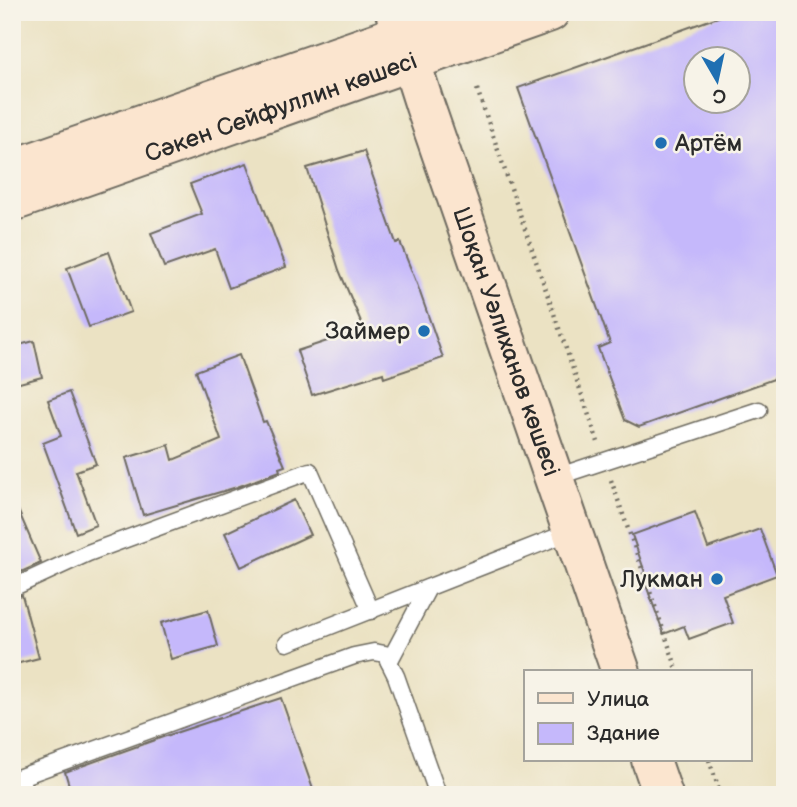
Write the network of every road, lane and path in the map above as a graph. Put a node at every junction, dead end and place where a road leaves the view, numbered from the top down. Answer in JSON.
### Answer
{"nodes":[{"id":1,"x":464,"y":12,"type":"edge"},
{"id":2,"x":550,"y":12,"type":"edge"},
{"id":3,"x":401,"y":44,"type":"edge"},
{"id":4,"x":477,"y":89,"type":"dead end"},
{"id":5,"x":12,"y":169,"type":"edge"},
{"id":6,"x":12,"y":202,"type":"edge"},
{"id":7,"x":759,"y":410,"type":"dead end"},
{"id":8,"x":605,"y":461,"type":"junction"},
{"id":9,"x":554,"y":478,"type":"junction"},
{"id":10,"x":572,"y":531,"type":"junction"},
{"id":11,"x":12,"y":588,"type":"edge"},
{"id":12,"x":428,"y":588,"type":"junction"},
{"id":13,"x":371,"y":611,"type":"junction"},
{"id":14,"x":287,"y":643,"type":"dead end"},
{"id":15,"x":389,"y":662,"type":"junction"},
{"id":16,"x":620,"y":670,"type":"edge"},
{"id":17,"x":677,"y":670,"type":"edge"},
{"id":18,"x":652,"y":762,"type":"edge"},
{"id":19,"x":710,"y":762,"type":"edge"},
{"id":20,"x":16,"y":779,"type":"edge"},
{"id":21,"x":26,"y":795,"type":"edge"},
{"id":22,"x":438,"y":795,"type":"edge"},
{"id":23,"x":663,"y":795,"type":"edge"},
{"id":24,"x":721,"y":795,"type":"edge"}],
"edges":[{"from":1,"to":3,"type":"main road","name":"Сәкен Сейфуллин көшесі"},
{"from":2,"to":3,"type":"main road","name":"Сәкен Сейфуллин көшесі"},
{"from":3,"to":5,"type":"main road","name":"Сәкен Сейфуллин көшесі"},
{"from":3,"to":6,"type":"main road","name":"Сәкен Сейфуллин көшесі"},
{"from":3,"to":9,"type":"main road","name":"Шоқан Уәлиханов көшесі"},
{"from":4,"to":8,"type":"path"},
{"from":7,"to":8,"type":"lane"},
{"from":8,"to":9,"type":"lane"},
{"from":8,"to":17,"type":"path"},
{"from":9,"to":10,"type":"main road","name":"Шоқан Уәлиханов көшесі"},
{"from":10,"to":12,"type":"lane"},
{"from":10,"to":16,"type":"main road","name":"Шоқан Уәлиханов көшесі"},
{"from":11,"to":13,"type":"lane"},
{"from":12,"to":13,"type":"lane"},
{"from":12,"to":15,"type":"lane"},
{"from":13,"to":14,"type":"lane"},
{"from":15,"to":20,"type":"lane"},
{"from":15,"to":22,"type":"lane"},
{"from":18,"to":23,"type":"main road"},
{"from":19,"to":24,"type":"path"},
{"from":20,"to":21,"type":"lane"}]}
